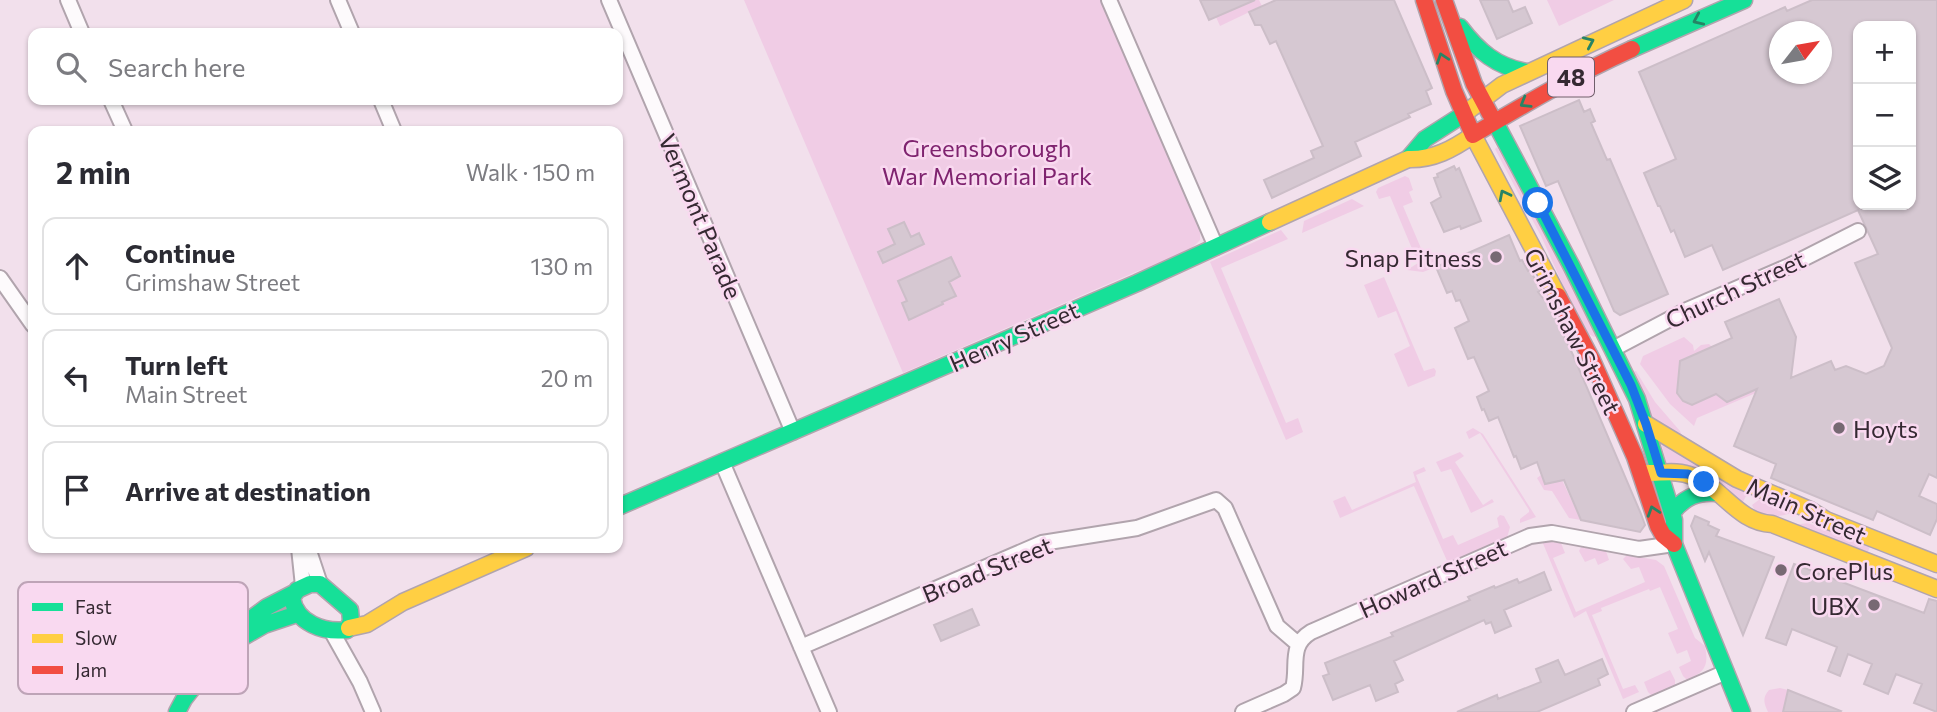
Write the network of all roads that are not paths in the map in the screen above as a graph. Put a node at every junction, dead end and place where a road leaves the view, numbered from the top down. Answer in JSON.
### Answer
{"nodes":[{"id":1,"x":68,"y":0,"type":"edge"},
{"id":2,"x":338,"y":0,"type":"edge"},
{"id":3,"x":609,"y":0,"type":"edge"},
{"id":4,"x":1109,"y":0,"type":"edge"},
{"id":5,"x":1424,"y":0,"type":"edge"},
{"id":6,"x":1684,"y":0,"type":"edge"},
{"id":7,"x":1744,"y":0,"type":"edge"},
{"id":8,"x":1446,"y":5,"type":"edge"},
{"id":9,"x":80,"y":28,"type":"edge"},
{"id":10,"x":350,"y":28,"type":"edge"},
{"id":11,"x":621,"y":28,"type":"edge"},
{"id":12,"x":623,"y":33,"type":"edge"},
{"id":13,"x":1527,"y":72,"type":"junction"},
{"id":14,"x":1482,"y":101,"type":"junction"},
{"id":15,"x":113,"y":105,"type":"edge"},
{"id":16,"x":383,"y":105,"type":"edge"},
{"id":17,"x":1464,"y":114,"type":"junction"},
{"id":18,"x":1495,"y":122,"type":"junction"},
{"id":19,"x":123,"y":126,"type":"edge"},
{"id":20,"x":392,"y":126,"type":"edge"},
{"id":21,"x":1473,"y":135,"type":"junction"},
{"id":22,"x":1408,"y":159,"type":"junction"},
{"id":23,"x":1858,"y":231,"type":"dead end"},
{"id":24,"x":1216,"y":247,"type":"junction"},
{"id":25,"x":0,"y":278,"type":"edge"},
{"id":26,"x":28,"y":319,"type":"edge"},
{"id":27,"x":1613,"y":349,"type":"junction"},
{"id":28,"x":1592,"y":360,"type":"junction"},
{"id":29,"x":1646,"y":424,"type":"junction"},
{"id":30,"x":793,"y":432,"type":"junction"},
{"id":31,"x":722,"y":462,"type":"junction"},
{"id":32,"x":1640,"y":473,"type":"junction"},
{"id":33,"x":1661,"y":473,"type":"junction"},
{"id":34,"x":1718,"y":493,"type":"junction"},
{"id":35,"x":1770,"y":494,"type":"junction"},
{"id":36,"x":623,"y":505,"type":"edge"},
{"id":37,"x":1672,"y":513,"type":"junction"},
{"id":38,"x":1826,"y":520,"type":"junction"},
{"id":39,"x":1751,"y":522,"type":"junction"},
{"id":40,"x":1772,"y":524,"type":"junction"},
{"id":41,"x":1674,"y":544,"type":"junction"},
{"id":42,"x":299,"y":553,"type":"edge"},
{"id":43,"x":310,"y":553,"type":"edge"},
{"id":44,"x":515,"y":553,"type":"edge"},
{"id":45,"x":1937,"y":564,"type":"edge"},
{"id":46,"x":320,"y":584,"type":"junction"},
{"id":47,"x":299,"y":589,"type":"junction"},
{"id":48,"x":1937,"y":589,"type":"edge"},
{"id":49,"x":403,"y":602,"type":"junction"},
{"id":50,"x":350,"y":610,"type":"junction"},
{"id":51,"x":296,"y":614,"type":"junction"},
{"id":52,"x":248,"y":620,"type":"edge"},
{"id":53,"x":342,"y":630,"type":"junction"},
{"id":54,"x":248,"y":634,"type":"edge"},
{"id":55,"x":1298,"y":644,"type":"junction"},
{"id":56,"x":802,"y":647,"type":"junction"},
{"id":57,"x":1726,"y":672,"type":"junction"},
{"id":58,"x":188,"y":694,"type":"edge"},
{"id":59,"x":177,"y":712,"type":"edge"},
{"id":60,"x":373,"y":712,"type":"edge"},
{"id":61,"x":829,"y":712,"type":"edge"},
{"id":62,"x":1243,"y":712,"type":"edge"},
{"id":63,"x":1634,"y":712,"type":"edge"},
{"id":64,"x":1742,"y":712,"type":"edge"}],
"edges":[{"from":1,"to":9,"type":"street"},
{"from":2,"to":10,"type":"street"},
{"from":3,"to":11,"type":"street","name":"Vermont Parade"},
{"from":4,"to":24,"type":"street"},
{"from":17,"to":5,"type":"street","name":"Grimshaw Street","one_way":true},
{"from":13,"to":6,"type":"street","number":"48","one_way":true},
{"from":7,"to":18,"type":"street","number":"48","one_way":true},
{"from":8,"to":13,"type":"street"},
{"from":8,"to":14,"type":"street","name":"Grimshaw Street"},
{"from":12,"to":30,"type":"street","name":"Vermont Parade"},
{"from":13,"to":14,"type":"street","number":"48"},
{"from":14,"to":17,"type":"street","name":"Henry Street"},
{"from":14,"to":18,"type":"street","name":"Grimshaw Street"},
{"from":15,"to":19,"type":"street"},
{"from":16,"to":20,"type":"street"},
{"from":17,"to":21,"type":"street","name":"Grimshaw Street"},
{"from":17,"to":22,"type":"street","name":"Henry Street"},
{"from":18,"to":21,"type":"street","number":"48"},
{"from":18,"to":27,"type":"street","name":"Grimshaw Street"},
{"from":21,"to":22,"type":"street","name":"Henry Street"},
{"from":28,"to":21,"type":"street","name":"Grimshaw Street","one_way":true},
{"from":22,"to":24,"type":"street","name":"Henry Street"},
{"from":23,"to":27,"type":"street","name":"Church Street"},
{"from":24,"to":30,"type":"street","name":"Henry Street"},
{"from":25,"to":26,"type":"street"},
{"from":27,"to":28,"type":"street"},
{"from":27,"to":29,"type":"street","name":"Grimshaw Street"},
{"from":28,"to":32,"type":"street","name":"Grimshaw Street"},
{"from":29,"to":33,"type":"street","name":"Grimshaw Street"},
{"from":29,"to":35,"type":"street","name":"Main Street"},
{"from":30,"to":31,"type":"street","name":"Henry Street"},
{"from":31,"to":36,"type":"street","name":"Henry Street"},
{"from":31,"to":56,"type":"street"},
{"from":32,"to":33,"type":"street","name":"Main Street"},
{"from":41,"to":32,"type":"street","name":"Grimshaw Street","one_way":true},
{"from":33,"to":34,"type":"street","name":"Main Street"},
{"from":33,"to":37,"type":"street","name":"Grimshaw Street"},
{"from":34,"to":37,"type":"street"},
{"from":34,"to":39,"type":"street","name":"Main Street"},
{"from":35,"to":38,"type":"street","name":"Main Street"},
{"from":35,"to":39,"type":"street"},
{"from":37,"to":41,"type":"street","name":"Grimshaw Street"},
{"from":38,"to":40,"type":"street"},
{"from":38,"to":45,"type":"street","name":"Main Street"},
{"from":39,"to":40,"type":"street","name":"Main Street"},
{"from":40,"to":48,"type":"street","name":"Main Street"},
{"from":41,"to":55,"type":"street","name":"Howard Street"},
{"from":41,"to":57,"type":"street","name":"Grimshaw Street"},
{"from":42,"to":47,"type":"street"},
{"from":43,"to":46,"type":"street"},
{"from":44,"to":49,"type":"street"},
{"from":46,"to":47,"type":"street"},
{"from":46,"to":50,"type":"street"},
{"from":47,"to":51,"type":"street"},
{"from":47,"to":52,"type":"street"},
{"from":49,"to":50,"type":"street"},
{"from":49,"to":53,"type":"street"},
{"from":50,"to":53,"type":"street"},
{"from":51,"to":53,"type":"street"},
{"from":51,"to":54,"type":"street"},
{"from":53,"to":60,"type":"street"},
{"from":55,"to":56,"type":"street","name":"Broad Street"},
{"from":55,"to":62,"type":"street"},
{"from":56,"to":61,"type":"street"},
{"from":57,"to":63,"type":"street"},
{"from":57,"to":64,"type":"street","name":"Grimshaw Street"},
{"from":58,"to":59,"type":"street"}]}
